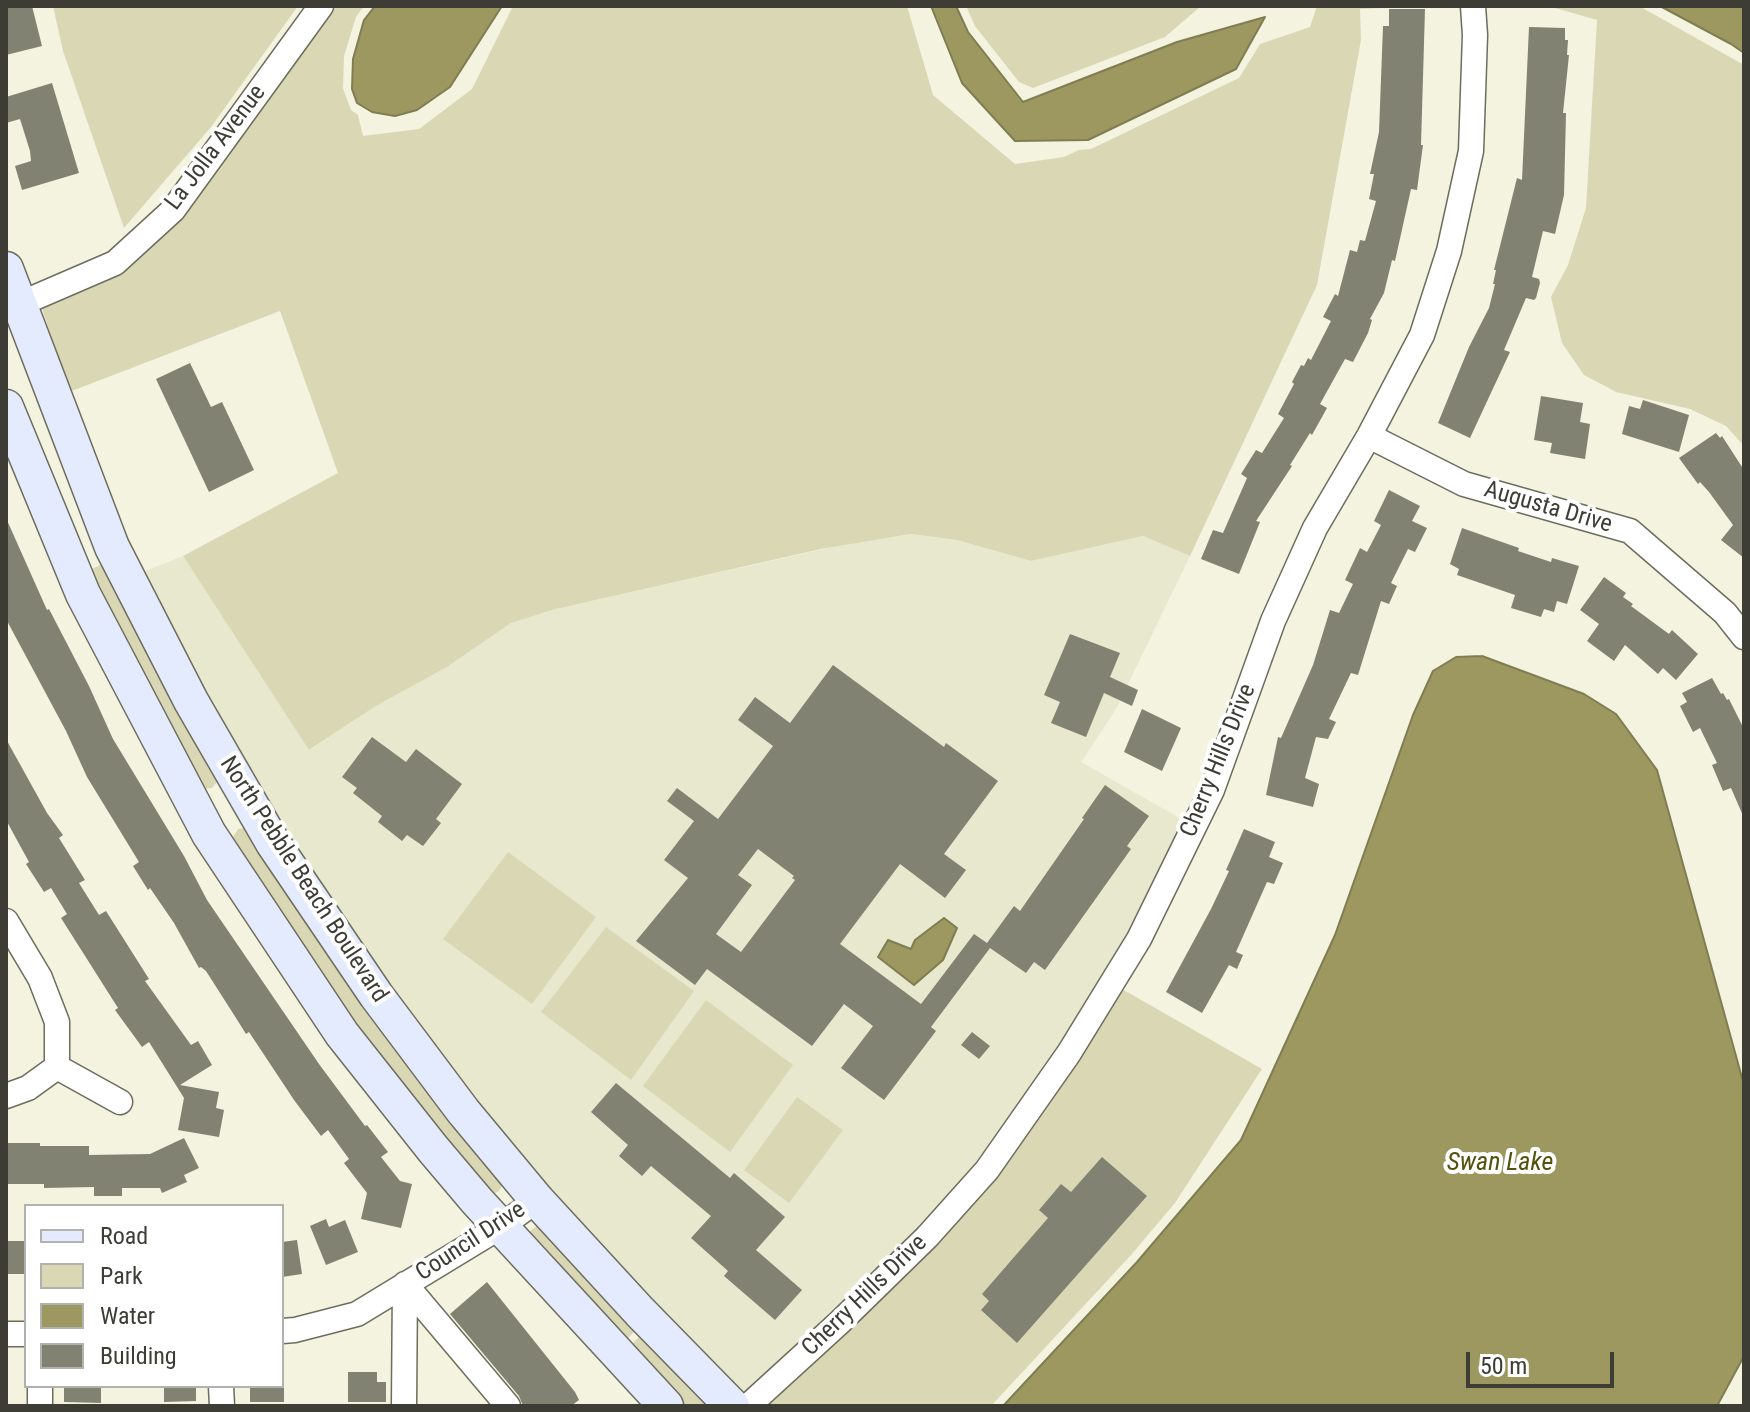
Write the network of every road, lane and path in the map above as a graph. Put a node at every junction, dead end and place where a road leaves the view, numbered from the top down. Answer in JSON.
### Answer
{"nodes":[{"id":1,"x":321,"y":6,"type":"edge"},
{"id":2,"x":1473,"y":6,"type":"edge"},
{"id":3,"x":6,"y":269,"type":"edge"},
{"id":4,"x":12,"y":308,"type":"edge"},
{"id":5,"x":6,"y":407,"type":"edge"},
{"id":6,"x":1369,"y":436,"type":"junction"},
{"id":7,"x":106,"y":531,"type":"junction"},
{"id":8,"x":63,"y":552,"type":"junction"},
{"id":9,"x":1744,"y":637,"type":"edge"},
{"id":10,"x":6,"y":921,"type":"edge"},
{"id":11,"x":57,"y":1067,"type":"junction"},
{"id":12,"x":6,"y":1096,"type":"edge"},
{"id":13,"x":120,"y":1102,"type":"dead end"},
{"id":14,"x":537,"y":1200,"type":"junction"},
{"id":15,"x":500,"y":1227,"type":"junction"},
{"id":16,"x":405,"y":1284,"type":"junction"},
{"id":17,"x":284,"y":1331,"type":"edge"},
{"id":18,"x":404,"y":1406,"type":"edge"},
{"id":19,"x":508,"y":1406,"type":"edge"},
{"id":20,"x":666,"y":1406,"type":"edge"},
{"id":21,"x":732,"y":1406,"type":"edge"},
{"id":22,"x":748,"y":1406,"type":"edge"}],
"edges":[{"from":1,"to":4,"type":"street","name":"La Jolla Avenue"},
{"from":2,"to":6,"type":"street","name":"Cherry Hills Drive"},
{"from":3,"to":4,"type":"street","name":"North Pebble Beach Boulevard"},
{"from":4,"to":7,"type":"street","name":"North Pebble Beach Boulevard"},
{"from":5,"to":8,"type":"street","name":"North Pebble Beach Boulevard"},
{"from":6,"to":9,"type":"street","name":"Augusta Drive"},
{"from":6,"to":22,"type":"street","name":"Cherry Hills Drive"},
{"from":7,"to":8,"type":"street"},
{"from":7,"to":14,"type":"street","name":"North Pebble Beach Boulevard"},
{"from":8,"to":15,"type":"street","name":"North Pebble Beach Boulevard"},
{"from":10,"to":11,"type":"street"},
{"from":11,"to":12,"type":"street"},
{"from":11,"to":13,"type":"street"},
{"from":14,"to":15,"type":"street","name":"Council Drive"},
{"from":14,"to":21,"type":"street","name":"North Pebble Beach Boulevard"},
{"from":15,"to":16,"type":"street","name":"Council Drive"},
{"from":15,"to":20,"type":"street","name":"North Pebble Beach Boulevard"},
{"from":16,"to":17,"type":"street","name":"Council Drive"},
{"from":16,"to":18,"type":"street","name":"Council Drive"},
{"from":16,"to":19,"type":"street","name":"Council Drive"}]}
